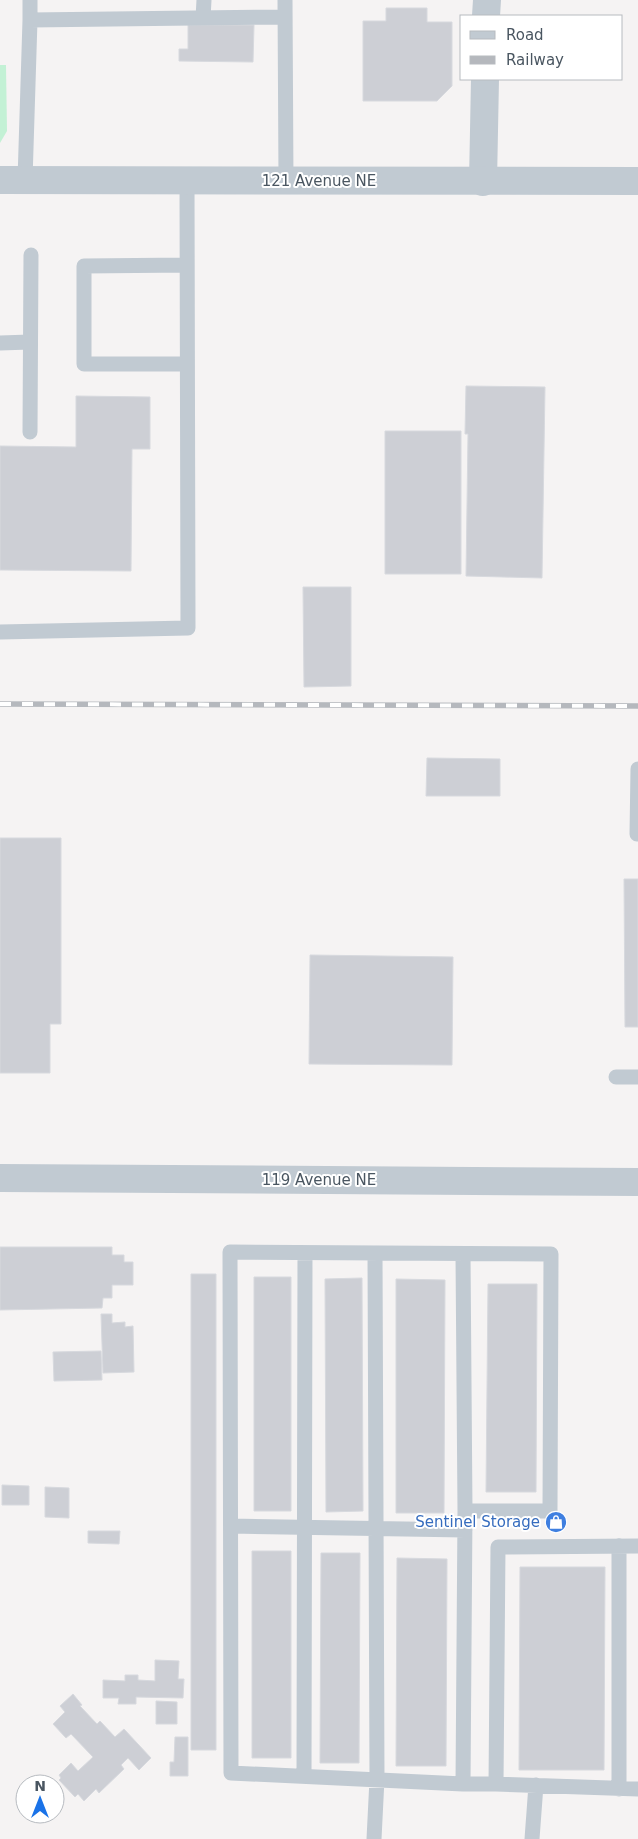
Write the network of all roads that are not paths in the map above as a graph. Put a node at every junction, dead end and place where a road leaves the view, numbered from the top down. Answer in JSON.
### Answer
{"nodes":[{"id":1,"x":30,"y":0,"type":"edge"},
{"id":2,"x":204,"y":0,"type":"edge"},
{"id":3,"x":285,"y":0,"type":"edge"},
{"id":4,"x":487,"y":0,"type":"edge"},
{"id":5,"x":486,"y":15,"type":"edge"},
{"id":6,"x":285,"y":17,"type":"junction"},
{"id":7,"x":204,"y":18,"type":"junction"},
{"id":8,"x":30,"y":20,"type":"junction"},
{"id":9,"x":485,"y":80,"type":"edge"},
{"id":10,"x":13,"y":180,"type":"edge"},
{"id":11,"x":187,"y":181,"type":"junction"},
{"id":12,"x":286,"y":181,"type":"junction"},
{"id":13,"x":638,"y":181,"type":"edge"},
{"id":14,"x":483,"y":182,"type":"junction"},
{"id":15,"x":30,"y":255,"type":"dead end"},
{"id":16,"x":187,"y":265,"type":"junction"},
{"id":17,"x":30,"y":342,"type":"junction"},
{"id":18,"x":0,"y":343,"type":"edge"},
{"id":19,"x":187,"y":364,"type":"junction"},
{"id":20,"x":30,"y":432,"type":"dead end"},
{"id":21,"x":0,"y":632,"type":"edge"},
{"id":22,"x":638,"y":769,"type":"edge"},
{"id":23,"x":637,"y":834,"type":"dead end"},
{"id":24,"x":616,"y":1077,"type":"dead end"},
{"id":25,"x":638,"y":1077,"type":"edge"},
{"id":26,"x":0,"y":1178,"type":"edge"},
{"id":27,"x":638,"y":1182,"type":"edge"},
{"id":28,"x":304,"y":1253,"type":"junction"},
{"id":29,"x":374,"y":1253,"type":"junction"},
{"id":30,"x":463,"y":1254,"type":"junction"},
{"id":31,"x":465,"y":1511,"type":"junction"},
{"id":32,"x":230,"y":1526,"type":"junction"},
{"id":33,"x":303,"y":1527,"type":"junction"},
{"id":34,"x":377,"y":1528,"type":"junction"},
{"id":35,"x":464,"y":1530,"type":"junction"},
{"id":36,"x":619,"y":1546,"type":"junction"},
{"id":37,"x":638,"y":1546,"type":"edge"},
{"id":38,"x":304,"y":1776,"type":"junction"},
{"id":39,"x":377,"y":1779,"type":"junction"},
{"id":40,"x":463,"y":1784,"type":"junction"},
{"id":41,"x":496,"y":1784,"type":"junction"},
{"id":42,"x":536,"y":1786,"type":"junction"},
{"id":43,"x":619,"y":1789,"type":"junction"},
{"id":44,"x":638,"y":1789,"type":"edge"},
{"id":45,"x":374,"y":1839,"type":"edge"},
{"id":46,"x":532,"y":1839,"type":"edge"}],
"edges":[{"from":1,"to":8,"type":"lane"},
{"from":2,"to":7,"type":"lane"},
{"from":3,"to":6,"type":"lane"},
{"from":4,"to":5,"type":"street"},
{"from":6,"to":7,"type":"lane"},
{"from":6,"to":12,"type":"lane"},
{"from":7,"to":8,"type":"lane"},
{"from":8,"to":10,"type":"lane"},
{"from":9,"to":14,"type":"street"},
{"from":10,"to":11,"type":"street","name":"121 Avenue NE"},
{"from":11,"to":12,"type":"street","name":"121 Avenue NE"},
{"from":11,"to":16,"type":"lane"},
{"from":12,"to":14,"type":"street","name":"121 Avenue NE"},
{"from":13,"to":14,"type":"street","name":"121 Avenue NE"},
{"from":15,"to":17,"type":"lane"},
{"from":16,"to":19,"type":"lane"},
{"from":16,"to":19,"type":"lane"},
{"from":17,"to":18,"type":"lane"},
{"from":17,"to":20,"type":"lane"},
{"from":19,"to":21,"type":"lane"},
{"from":22,"to":23,"type":"lane"},
{"from":24,"to":25,"type":"lane"},
{"from":26,"to":27,"type":"street","name":"119 Avenue NE"},
{"from":28,"to":29,"type":"lane"},
{"from":28,"to":32,"type":"lane"},
{"from":28,"to":33,"type":"lane"},
{"from":29,"to":30,"type":"lane"},
{"from":29,"to":34,"type":"lane"},
{"from":30,"to":31,"type":"lane"},
{"from":30,"to":31,"type":"lane"},
{"from":31,"to":35,"type":"lane"},
{"from":32,"to":33,"type":"lane"},
{"from":32,"to":38,"type":"lane"},
{"from":33,"to":34,"type":"lane"},
{"from":33,"to":38,"type":"lane"},
{"from":34,"to":35,"type":"lane"},
{"from":34,"to":39,"type":"lane"},
{"from":35,"to":40,"type":"lane"},
{"from":36,"to":37,"type":"lane"},
{"from":36,"to":41,"type":"lane"},
{"from":36,"to":43,"type":"lane"},
{"from":38,"to":39,"type":"lane"},
{"from":39,"to":40,"type":"lane"},
{"from":39,"to":45,"type":"lane"},
{"from":40,"to":41,"type":"lane"},
{"from":41,"to":42,"type":"lane"},
{"from":42,"to":43,"type":"lane"},
{"from":42,"to":46,"type":"lane"},
{"from":43,"to":44,"type":"lane"}]}
